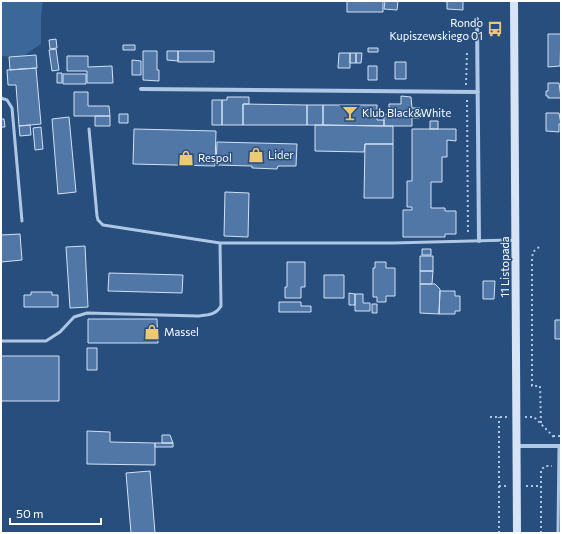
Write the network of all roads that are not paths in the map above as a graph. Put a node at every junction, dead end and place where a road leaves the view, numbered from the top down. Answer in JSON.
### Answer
{"nodes":[{"id":1,"x":514,"y":1,"type":"edge"},
{"id":2,"x":477,"y":19,"type":"dead end"},
{"id":3,"x":140,"y":89,"type":"dead end"},
{"id":4,"x":478,"y":92,"type":"junction"},
{"id":5,"x":1,"y":98,"type":"edge"},
{"id":6,"x":89,"y":129,"type":"dead end"},
{"id":7,"x":22,"y":221,"type":"dead end"},
{"id":8,"x":516,"y":240,"type":"junction"},
{"id":9,"x":479,"y":241,"type":"junction"},
{"id":10,"x":220,"y":243,"type":"junction"},
{"id":11,"x":1,"y":341,"type":"edge"},
{"id":12,"x":516,"y":446,"type":"junction"},
{"id":13,"x":560,"y":446,"type":"edge"},
{"id":14,"x":517,"y":533,"type":"edge"},
{"id":15,"x":558,"y":533,"type":"edge"}],
"edges":[{"from":1,"to":8,"type":"main road","name":"11 Listopada"},
{"from":2,"to":4,"type":"street"},
{"from":3,"to":4,"type":"street"},
{"from":4,"to":9,"type":"street"},
{"from":5,"to":7,"type":"lane"},
{"from":6,"to":10,"type":"lane"},
{"from":8,"to":9,"type":"lane"},
{"from":8,"to":12,"type":"main road","name":"11 Listopada"},
{"from":9,"to":10,"type":"lane"},
{"from":10,"to":11,"type":"lane"},
{"from":12,"to":13,"type":"street"},
{"from":12,"to":14,"type":"main road","name":"11 Listopada"},
{"from":13,"to":15,"type":"lane"}]}
